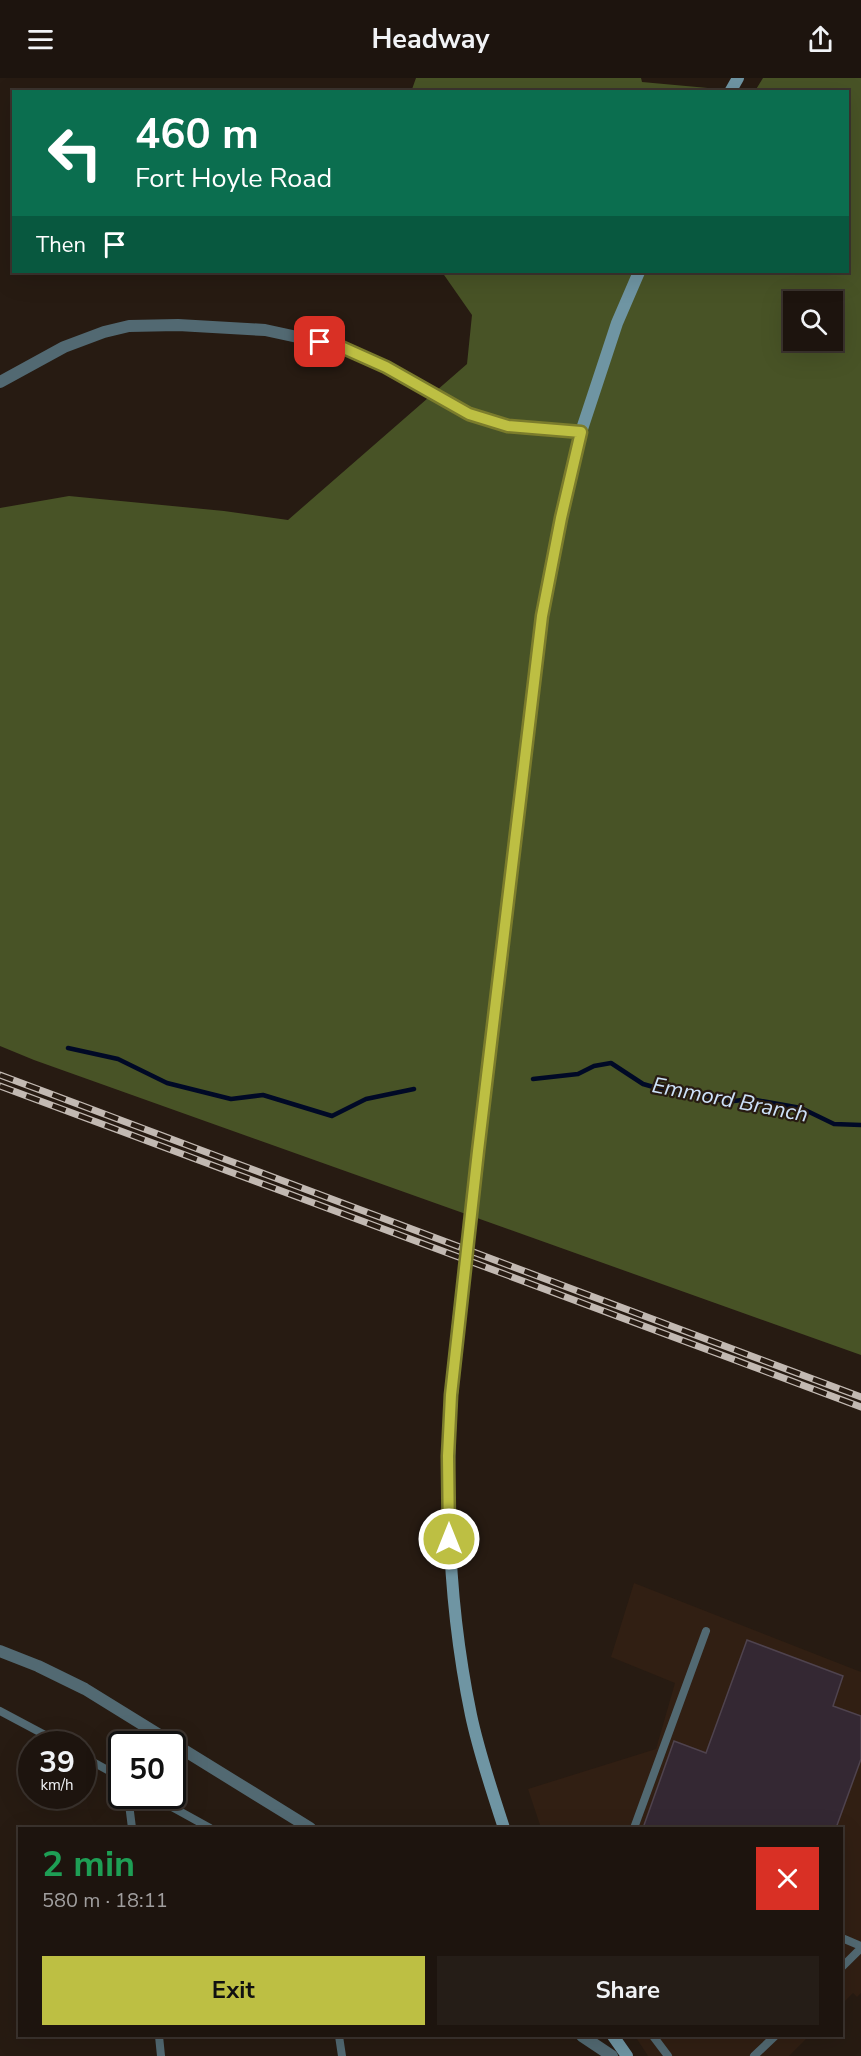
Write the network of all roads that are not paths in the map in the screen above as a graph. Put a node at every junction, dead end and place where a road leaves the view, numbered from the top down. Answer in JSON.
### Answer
{"nodes":[{"id":1,"x":639,"y":273,"type":"edge"},
{"id":2,"x":0,"y":382,"type":"edge"},
{"id":3,"x":581,"y":432,"type":"junction"},
{"id":4,"x":706,"y":1631,"type":"dead end"},
{"id":5,"x":0,"y":1651,"type":"edge"},
{"id":6,"x":0,"y":1711,"type":"edge"},
{"id":7,"x":38,"y":1731,"type":"edge"},
{"id":8,"x":130,"y":1809,"type":"edge"},
{"id":9,"x":176,"y":1809,"type":"edge"},
{"id":10,"x":132,"y":1827,"type":"edge"},
{"id":11,"x":208,"y":1827,"type":"edge"},
{"id":12,"x":308,"y":1827,"type":"edge"},
{"id":13,"x":504,"y":1827,"type":"edge"},
{"id":14,"x":634,"y":1827,"type":"edge"},
{"id":15,"x":843,"y":1938,"type":"edge"},
{"id":16,"x":861,"y":1947,"type":"edge"},
{"id":17,"x":843,"y":1966,"type":"edge"},
{"id":18,"x":159,"y":2037,"type":"edge"},
{"id":19,"x":339,"y":2037,"type":"edge"},
{"id":20,"x":584,"y":2037,"type":"edge"},
{"id":21,"x":614,"y":2037,"type":"edge"},
{"id":22,"x":654,"y":2037,"type":"edge"},
{"id":23,"x":774,"y":2037,"type":"edge"},
{"id":24,"x":161,"y":2056,"type":"edge"},
{"id":25,"x":342,"y":2056,"type":"edge"},
{"id":26,"x":612,"y":2056,"type":"edge"},
{"id":27,"x":627,"y":2056,"type":"edge"},
{"id":28,"x":668,"y":2056,"type":"edge"},
{"id":29,"x":754,"y":2056,"type":"edge"}],
"edges":[{"from":1,"to":3,"type":"main road"},
{"from":2,"to":3,"type":"street"},
{"from":3,"to":13,"type":"main road","bridge":true},
{"from":4,"to":14,"type":"lane"},
{"from":5,"to":12,"type":"street"},
{"from":6,"to":7,"type":"lane"},
{"from":8,"to":10,"type":"lane"},
{"from":9,"to":11,"type":"lane"},
{"from":15,"to":16,"type":"lane"},
{"from":16,"to":17,"type":"lane"},
{"from":18,"to":24,"type":"lane"},
{"from":19,"to":25,"type":"lane"},
{"from":20,"to":26,"type":"street"},
{"from":21,"to":27,"type":"main road"},
{"from":22,"to":28,"type":"lane"},
{"from":23,"to":29,"type":"lane"}]}
